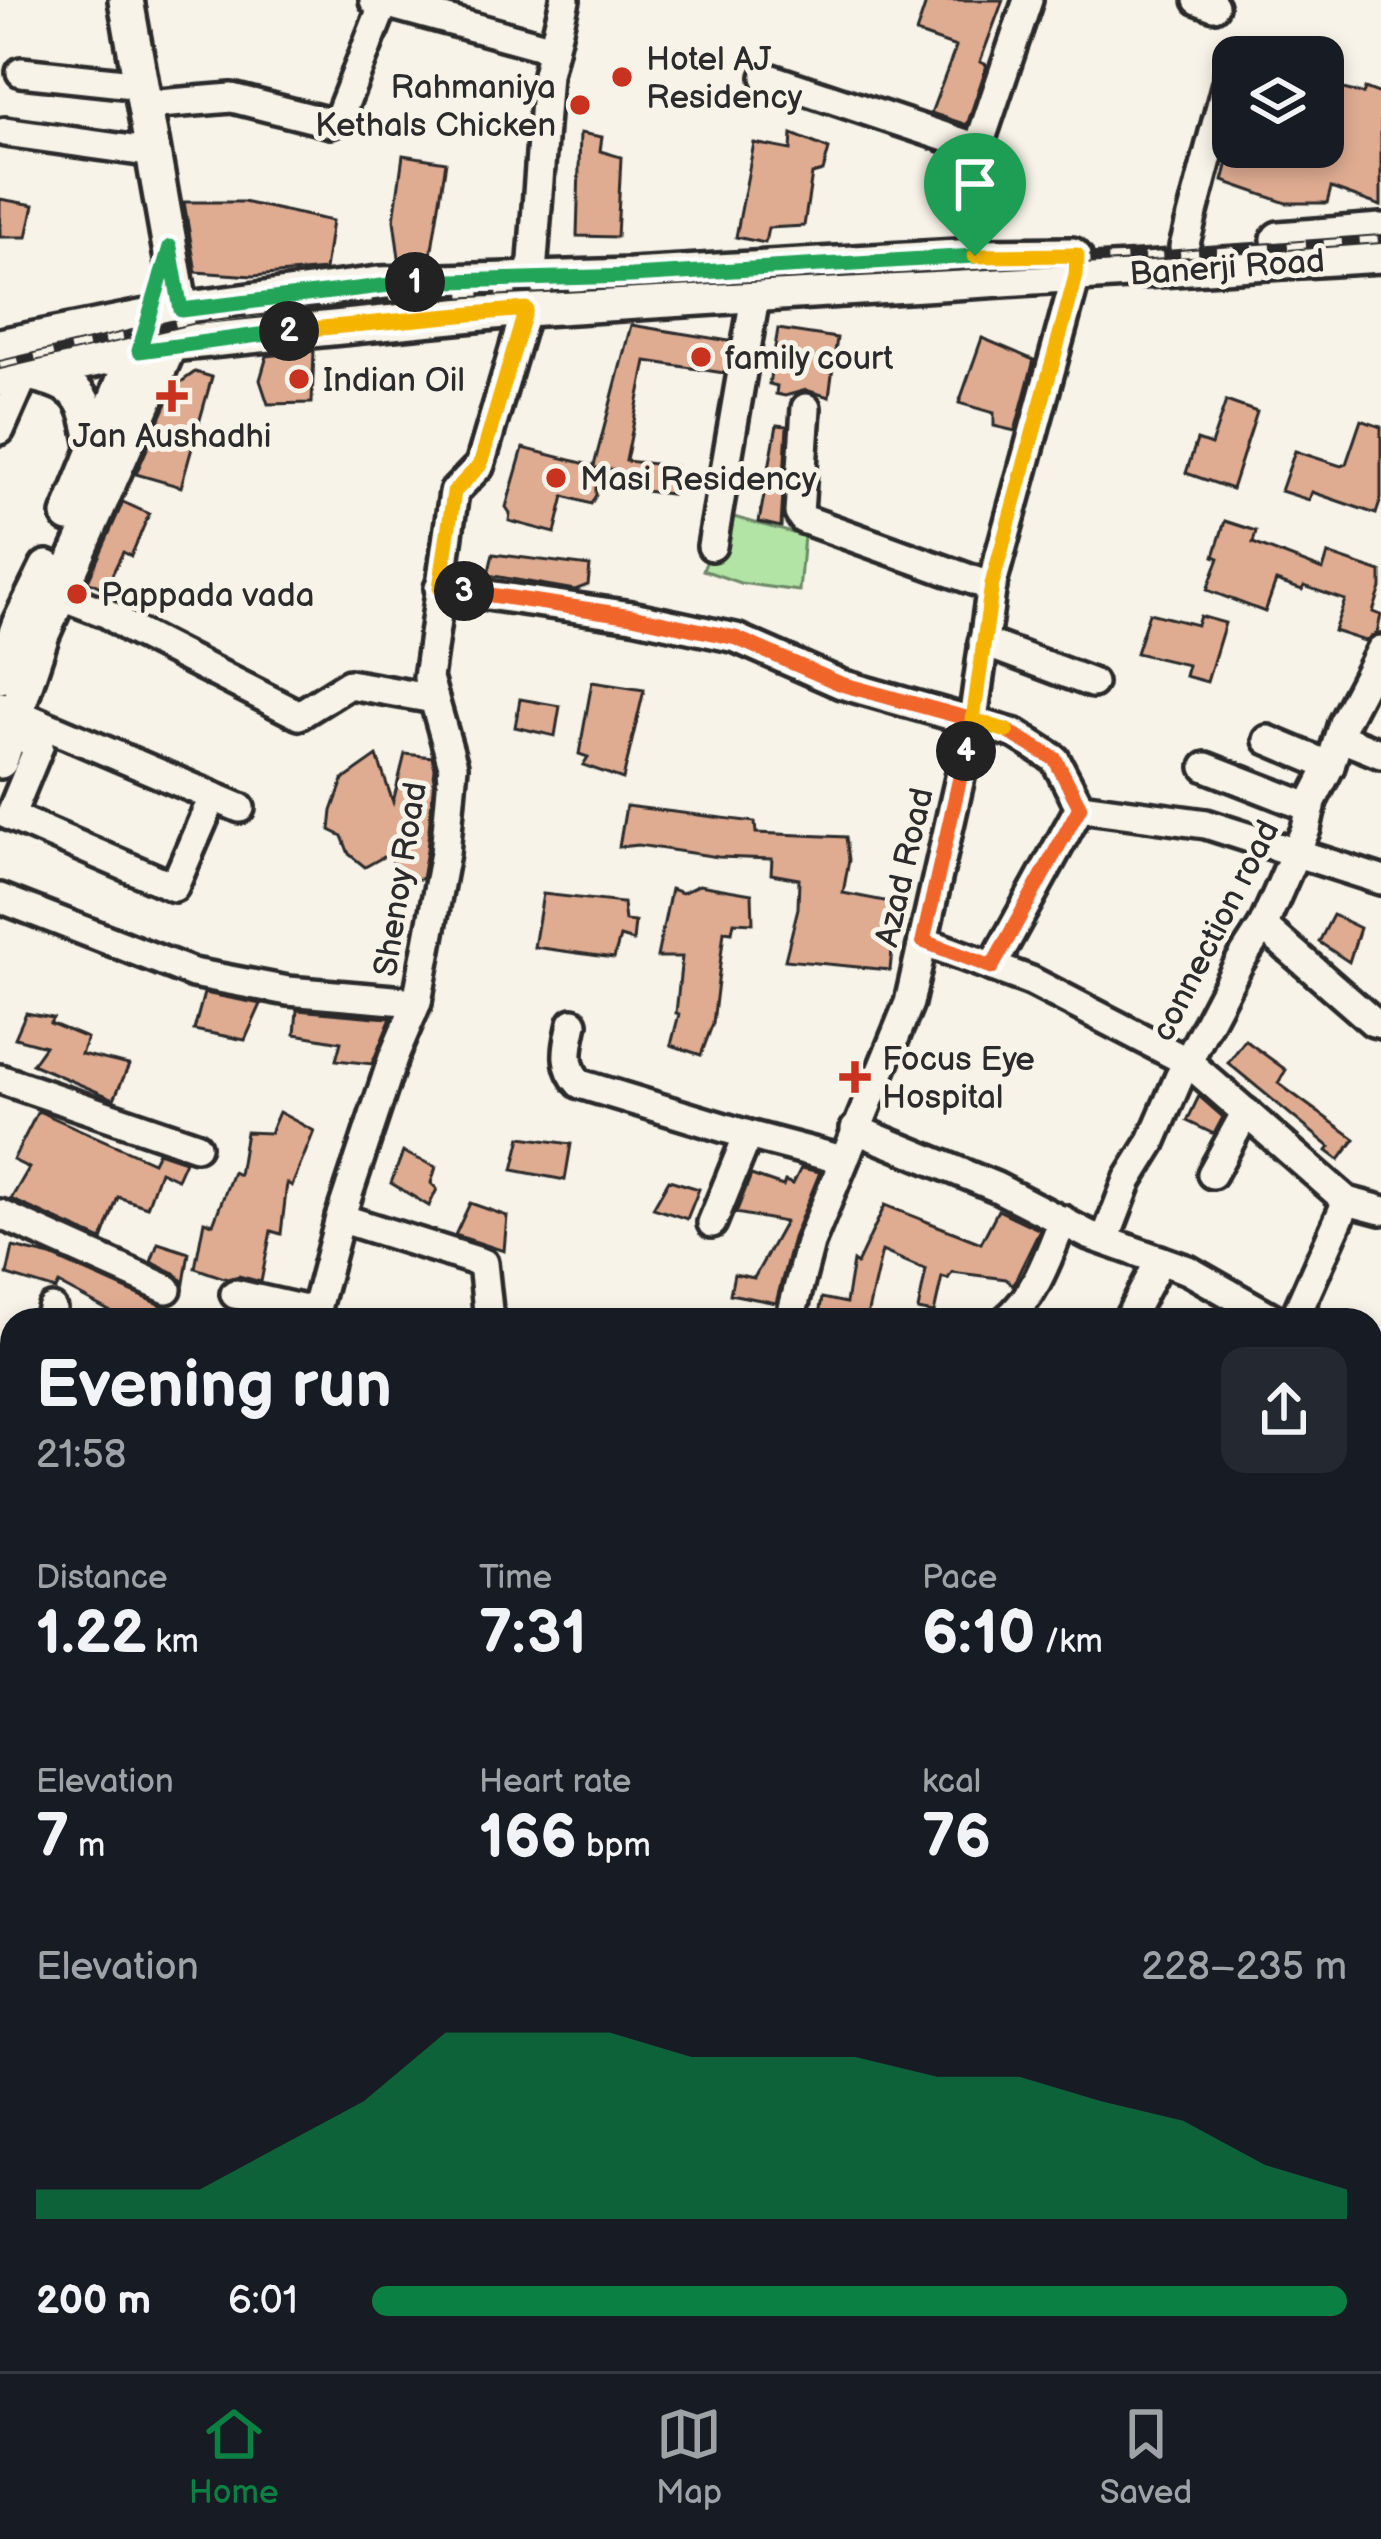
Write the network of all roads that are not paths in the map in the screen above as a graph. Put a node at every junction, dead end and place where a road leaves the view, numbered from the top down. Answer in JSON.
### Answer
{"nodes":[{"id":1,"x":126,"y":0,"type":"edge"},
{"id":2,"x":565,"y":0,"type":"edge"},
{"id":3,"x":1028,"y":0,"type":"edge"},
{"id":4,"x":379,"y":2,"type":"edge"},
{"id":5,"x":553,"y":49,"type":"junction"},
{"id":6,"x":21,"y":72,"type":"dead end"},
{"id":7,"x":766,"y":77,"type":"dead end"},
{"id":8,"x":144,"y":95,"type":"junction"},
{"id":9,"x":5,"y":132,"type":"dead end"},
{"id":10,"x":1212,"y":140,"type":"edge"},
{"id":11,"x":979,"y":148,"type":"junction"},
{"id":12,"x":154,"y":153,"type":"junction"},
{"id":13,"x":1381,"y":231,"type":"edge"},
{"id":14,"x":170,"y":247,"type":"junction"},
{"id":15,"x":1184,"y":247,"type":"junction"},
{"id":16,"x":1381,"y":255,"type":"edge"},
{"id":17,"x":975,"y":256,"type":"junction"},
{"id":18,"x":1077,"y":266,"type":"junction"},
{"id":19,"x":539,"y":293,"type":"junction"},
{"id":20,"x":288,"y":296,"type":"junction"},
{"id":21,"x":755,"y":297,"type":"junction"},
{"id":22,"x":181,"y":310,"type":"junction"},
{"id":23,"x":301,"y":330,"type":"junction"},
{"id":24,"x":151,"y":338,"type":"junction"},
{"id":25,"x":0,"y":346,"type":"edge"},
{"id":26,"x":12,"y":376,"type":"edge"},
{"id":27,"x":806,"y":408,"type":"dead end"},
{"id":28,"x":0,"y":430,"type":"edge"},
{"id":29,"x":97,"y":451,"type":"junction"},
{"id":30,"x":712,"y":546,"type":"dead end"},
{"id":31,"x":992,"y":587,"type":"junction"},
{"id":32,"x":440,"y":588,"type":"junction"},
{"id":33,"x":49,"y":592,"type":"junction"},
{"id":34,"x":20,"y":625,"type":"edge"},
{"id":35,"x":983,"y":642,"type":"junction"},
{"id":36,"x":1381,"y":650,"type":"edge"},
{"id":37,"x":0,"y":676,"type":"edge"},
{"id":38,"x":1092,"y":683,"type":"dead end"},
{"id":39,"x":434,"y":699,"type":"junction"},
{"id":40,"x":973,"y":720,"type":"junction"},
{"id":41,"x":7,"y":728,"type":"edge"},
{"id":42,"x":1339,"y":737,"type":"junction"},
{"id":43,"x":1268,"y":740,"type":"dead end"},
{"id":44,"x":1381,"y":754,"type":"edge"},
{"id":45,"x":1330,"y":766,"type":"junction"},
{"id":46,"x":1206,"y":767,"type":"dead end"},
{"id":47,"x":1080,"y":807,"type":"junction"},
{"id":48,"x":240,"y":808,"type":"dead end"},
{"id":49,"x":1311,"y":808,"type":"junction"},
{"id":50,"x":206,"y":813,"type":"dead end"},
{"id":51,"x":1297,"y":853,"type":"junction"},
{"id":52,"x":1381,"y":880,"type":"edge"},
{"id":53,"x":0,"y":898,"type":"edge"},
{"id":54,"x":1263,"y":926,"type":"junction"},
{"id":55,"x":923,"y":941,"type":"junction"},
{"id":56,"x":992,"y":967,"type":"junction"},
{"id":57,"x":417,"y":1002,"type":"junction"},
{"id":58,"x":573,"y":1023,"type":"dead end"},
{"id":59,"x":1381,"y":1024,"type":"edge"},
{"id":60,"x":1188,"y":1062,"type":"junction"},
{"id":61,"x":0,"y":1079,"type":"edge"},
{"id":62,"x":1246,"y":1112,"type":"junction"},
{"id":63,"x":855,"y":1129,"type":"junction"},
{"id":64,"x":748,"y":1136,"type":"junction"},
{"id":65,"x":196,"y":1146,"type":"dead end"},
{"id":66,"x":843,"y":1160,"type":"junction"},
{"id":67,"x":1212,"y":1174,"type":"dead end"},
{"id":68,"x":1347,"y":1201,"type":"junction"},
{"id":69,"x":1381,"y":1210,"type":"edge"},
{"id":70,"x":0,"y":1214,"type":"edge"},
{"id":71,"x":340,"y":1218,"type":"junction"},
{"id":72,"x":1063,"y":1220,"type":"junction"},
{"id":73,"x":712,"y":1223,"type":"dead end"},
{"id":74,"x":1105,"y":1240,"type":"junction"},
{"id":75,"x":1160,"y":1260,"type":"junction"},
{"id":76,"x":167,"y":1289,"type":"dead end"},
{"id":77,"x":236,"y":1294,"type":"dead end"},
{"id":78,"x":286,"y":1308,"type":"edge"},
{"id":79,"x":316,"y":1308,"type":"edge"},
{"id":80,"x":488,"y":1308,"type":"edge"},
{"id":81,"x":793,"y":1308,"type":"edge"},
{"id":82,"x":1020,"y":1308,"type":"edge"},
{"id":83,"x":1135,"y":1308,"type":"edge"},
{"id":84,"x":1239,"y":1308,"type":"edge"},
{"id":85,"x":1299,"y":1308,"type":"edge"}],
"edges":[{"from":1,"to":8,"type":"main road"},
{"from":2,"to":5,"type":"street","name":"Shenoy Road"},
{"from":3,"to":11,"type":"street"},
{"from":4,"to":5,"type":"street"},
{"from":4,"to":8,"type":"street"},
{"from":5,"to":19,"type":"street","name":"Shenoy Road"},
{"from":6,"to":8,"type":"street"},
{"from":7,"to":11,"type":"street"},
{"from":8,"to":12,"type":"main road"},
{"from":9,"to":12,"type":"street"},
{"from":10,"to":15,"type":"street"},
{"from":11,"to":17,"type":"street"},
{"from":12,"to":14,"type":"main road"},
{"from":13,"to":15,"type":"main road","name":"Banerji Road"},
{"from":14,"to":22,"type":"main road"},
{"from":14,"to":24,"type":"main road"},
{"from":15,"to":18,"type":"main road","name":"Banerji Road"},
{"from":16,"to":18,"type":"main road","name":"Banerji Road"},
{"from":17,"to":18,"type":"main road","name":"Banerji Road"},
{"from":17,"to":19,"type":"main road","name":"Banerji Road"},
{"from":18,"to":21,"type":"main road","name":"Banerji Road"},
{"from":18,"to":31,"type":"street","name":"Azad Road"},
{"from":19,"to":20,"type":"main road","name":"Banerji Road"},
{"from":19,"to":21,"type":"main road","name":"Banerji Road"},
{"from":19,"to":23,"type":"main road","name":"Banerji Road"},
{"from":19,"to":32,"type":"street","name":"Shenoy Road"},
{"from":20,"to":22,"type":"main road","name":"Banerji Road"},
{"from":20,"to":23,"type":"main road"},
{"from":21,"to":30,"type":"street"},
{"from":22,"to":24,"type":"main road"},
{"from":23,"to":24,"type":"main road","name":"Banerji Road"},
{"from":24,"to":25,"type":"main road","name":"Banerji Road"},
{"from":24,"to":26,"type":"main road","name":"Banerji Road"},
{"from":24,"to":29,"type":"main road"},
{"from":24,"to":33,"type":"main road"},
{"from":26,"to":28,"type":"street"},
{"from":26,"to":29,"type":"main road"},
{"from":27,"to":31,"type":"street"},
{"from":29,"to":33,"type":"main road"},
{"from":31,"to":35,"type":"street","name":"Azad Road"},
{"from":32,"to":39,"type":"street","name":"Shenoy Road"},
{"from":32,"to":40,"type":"street"},
{"from":33,"to":34,"type":"main road"},
{"from":33,"to":39,"type":"street"},
{"from":34,"to":37,"type":"main road"},
{"from":34,"to":41,"type":"main road"},
{"from":35,"to":38,"type":"street"},
{"from":35,"to":40,"type":"street","name":"Azad Road"},
{"from":36,"to":42,"type":"street","name":"connection road"},
{"from":39,"to":57,"type":"street","name":"Shenoy Road"},
{"from":40,"to":47,"type":"street"},
{"from":40,"to":55,"type":"street","name":"Azad Road"},
{"from":41,"to":48,"type":"street"},
{"from":41,"to":50,"type":"street"},
{"from":42,"to":44,"type":"street"},
{"from":42,"to":45,"type":"street","name":"connection road"},
{"from":43,"to":45,"type":"street"},
{"from":45,"to":49,"type":"street","name":"connection road"},
{"from":46,"to":49,"type":"street"},
{"from":47,"to":51,"type":"street"},
{"from":47,"to":56,"type":"street"},
{"from":49,"to":51,"type":"street","name":"connection road"},
{"from":51,"to":52,"type":"street"},
{"from":51,"to":54,"type":"street","name":"connection road"},
{"from":53,"to":57,"type":"street"},
{"from":54,"to":59,"type":"street"},
{"from":54,"to":60,"type":"street","name":"connection road"},
{"from":55,"to":56,"type":"street"},
{"from":55,"to":63,"type":"street","name":"Azad Road"},
{"from":56,"to":60,"type":"street"},
{"from":57,"to":71,"type":"street","name":"Shenoy Road"},
{"from":58,"to":64,"type":"street"},
{"from":60,"to":62,"type":"street"},
{"from":60,"to":74,"type":"street","name":"connection road"},
{"from":61,"to":65,"type":"street"},
{"from":62,"to":67,"type":"street"},
{"from":62,"to":68,"type":"street"},
{"from":63,"to":66,"type":"street","name":"Azad Road"},
{"from":63,"to":72,"type":"street"},
{"from":64,"to":66,"type":"street"},
{"from":64,"to":73,"type":"street"},
{"from":66,"to":81,"type":"street","name":"Azad Road"},
{"from":68,"to":69,"type":"street"},
{"from":68,"to":85,"type":"street"},
{"from":70,"to":76,"type":"street"},
{"from":71,"to":79,"type":"street","name":"Shenoy Road"},
{"from":71,"to":80,"type":"street"},
{"from":72,"to":74,"type":"street"},
{"from":72,"to":82,"type":"street"},
{"from":74,"to":75,"type":"street"},
{"from":75,"to":83,"type":"street"},
{"from":75,"to":84,"type":"street"},
{"from":77,"to":78,"type":"street"}]}
